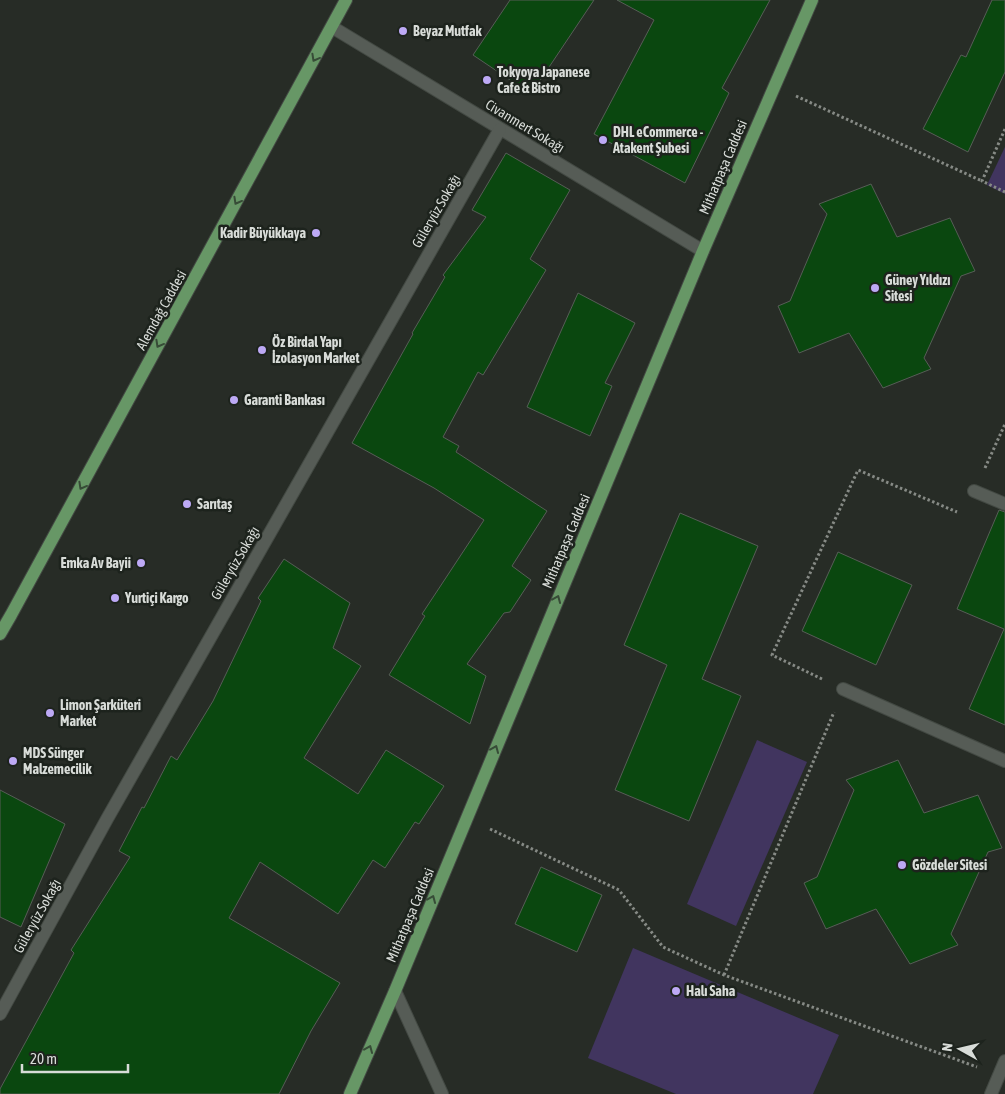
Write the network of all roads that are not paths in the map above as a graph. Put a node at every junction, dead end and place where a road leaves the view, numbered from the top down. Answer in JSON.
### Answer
{"nodes":[{"id":1,"x":346,"y":0,"type":"edge"},
{"id":2,"x":812,"y":0,"type":"edge"},
{"id":3,"x":332,"y":27,"type":"junction"},
{"id":4,"x":500,"y":129,"type":"junction"},
{"id":5,"x":703,"y":250,"type":"junction"},
{"id":6,"x":974,"y":492,"type":"road end"},
{"id":7,"x":1005,"y":504,"type":"edge"},
{"id":8,"x":0,"y":634,"type":"edge"},
{"id":9,"x":843,"y":689,"type":"road end"},
{"id":10,"x":1005,"y":760,"type":"edge"},
{"id":11,"x":395,"y":991,"type":"junction"},
{"id":12,"x":0,"y":1014,"type":"edge"},
{"id":13,"x":1005,"y":1061,"type":"edge"},
{"id":14,"x":350,"y":1094,"type":"edge"},
{"id":15,"x":442,"y":1094,"type":"edge"},
{"id":16,"x":991,"y":1094,"type":"edge"}],
"edges":[{"from":1,"to":3,"type":"main road","name":"Alemdağ Caddesi"},
{"from":2,"to":5,"type":"main road","name":"Mithatpaşa Caddesi"},
{"from":3,"to":4,"type":"street","name":"Civanmert Sokağı"},
{"from":3,"to":8,"type":"main road","name":"Alemdağ Caddesi","one_way":true},
{"from":4,"to":5,"type":"street","name":"Civanmert Sokağı"},
{"from":4,"to":12,"type":"street","name":"Güleryüz Sokağı"},
{"from":11,"to":5,"type":"main road","name":"Mithatpaşa Caddesi","one_way":true},
{"from":6,"to":7,"type":"street"},
{"from":9,"to":10,"type":"street"},
{"from":14,"to":11,"type":"main road","name":"Mithatpaşa Caddesi","one_way":true},
{"from":11,"to":15,"type":"street"},
{"from":13,"to":16,"type":"street"}]}
